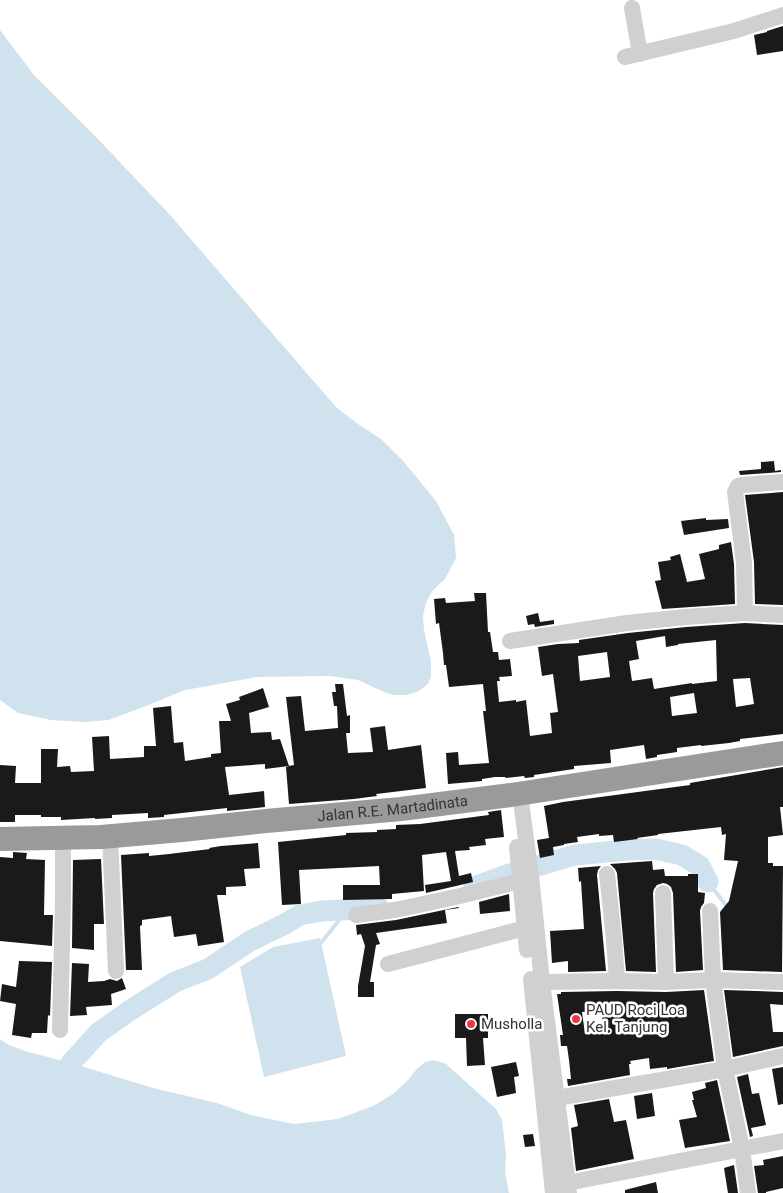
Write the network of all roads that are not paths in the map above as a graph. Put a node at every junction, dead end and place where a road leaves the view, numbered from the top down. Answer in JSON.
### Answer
{"nodes":[{"id":1,"x":632,"y":8,"type":"dead end"},
{"id":2,"x":783,"y":15,"type":"edge"},
{"id":3,"x":783,"y":482,"type":"edge"},
{"id":4,"x":745,"y":613,"type":"junction"},
{"id":5,"x":783,"y":615,"type":"edge"},
{"id":6,"x":510,"y":641,"type":"dead end"},
{"id":7,"x":783,"y":753,"type":"edge"},
{"id":8,"x":516,"y":794,"type":"junction"},
{"id":9,"x":110,"y":836,"type":"junction"},
{"id":10,"x":63,"y":838,"type":"junction"},
{"id":11,"x":0,"y":839,"type":"edge"},
{"id":12,"x":607,"y":874,"type":"dead end"},
{"id":13,"x":524,"y":878,"type":"junction"},
{"id":14,"x":662,"y":893,"type":"dead end"},
{"id":15,"x":710,"y":911,"type":"dead end"},
{"id":16,"x":356,"y":915,"type":"dead end"},
{"id":17,"x":525,"y":928,"type":"junction"},
{"id":18,"x":388,"y":964,"type":"dead end"},
{"id":19,"x":116,"y":972,"type":"dead end"},
{"id":20,"x":713,"y":980,"type":"junction"},
{"id":21,"x":617,"y":981,"type":"junction"},
{"id":22,"x":542,"y":982,"type":"junction"},
{"id":23,"x":666,"y":982,"type":"junction"},
{"id":24,"x":783,"y":982,"type":"edge"},
{"id":25,"x":60,"y":1030,"type":"dead end"},
{"id":26,"x":783,"y":1056,"type":"edge"},
{"id":27,"x":725,"y":1068,"type":"junction"},
{"id":28,"x":557,"y":1098,"type":"junction"},
{"id":29,"x":783,"y":1141,"type":"edge"},
{"id":30,"x":742,"y":1149,"type":"junction"},
{"id":31,"x":561,"y":1189,"type":"edge"},
{"id":32,"x":748,"y":1193,"type":"edge"}],
"edges":[{"from":1,"to":2,"type":"street"},
{"from":3,"to":4,"type":"street"},
{"from":4,"to":5,"type":"street"},
{"from":4,"to":6,"type":"street"},
{"from":7,"to":8,"type":"highway","name":"Jalan R.E. Martadinata"},
{"from":8,"to":9,"type":"highway","name":"Jalan R.E. Martadinata"},
{"from":8,"to":13,"type":"street"},
{"from":9,"to":10,"type":"highway","name":"Jalan R.E. Martadinata"},
{"from":9,"to":19,"type":"street"},
{"from":10,"to":11,"type":"highway","name":"Jalan R.E. Martadinata"},
{"from":10,"to":25,"type":"street"},
{"from":12,"to":21,"type":"street"},
{"from":13,"to":16,"type":"street"},
{"from":13,"to":17,"type":"street"},
{"from":13,"to":22,"type":"street"},
{"from":14,"to":23,"type":"street"},
{"from":15,"to":20,"type":"street"},
{"from":17,"to":18,"type":"street"},
{"from":17,"to":31,"type":"street"},
{"from":20,"to":23,"type":"street"},
{"from":20,"to":24,"type":"street"},
{"from":20,"to":27,"type":"street"},
{"from":21,"to":22,"type":"street"},
{"from":21,"to":23,"type":"street"},
{"from":22,"to":28,"type":"street"},
{"from":26,"to":27,"type":"street"},
{"from":27,"to":28,"type":"street"},
{"from":27,"to":30,"type":"street"},
{"from":28,"to":31,"type":"street"},
{"from":29,"to":30,"type":"street"},
{"from":30,"to":31,"type":"street"},
{"from":30,"to":32,"type":"street"}]}
